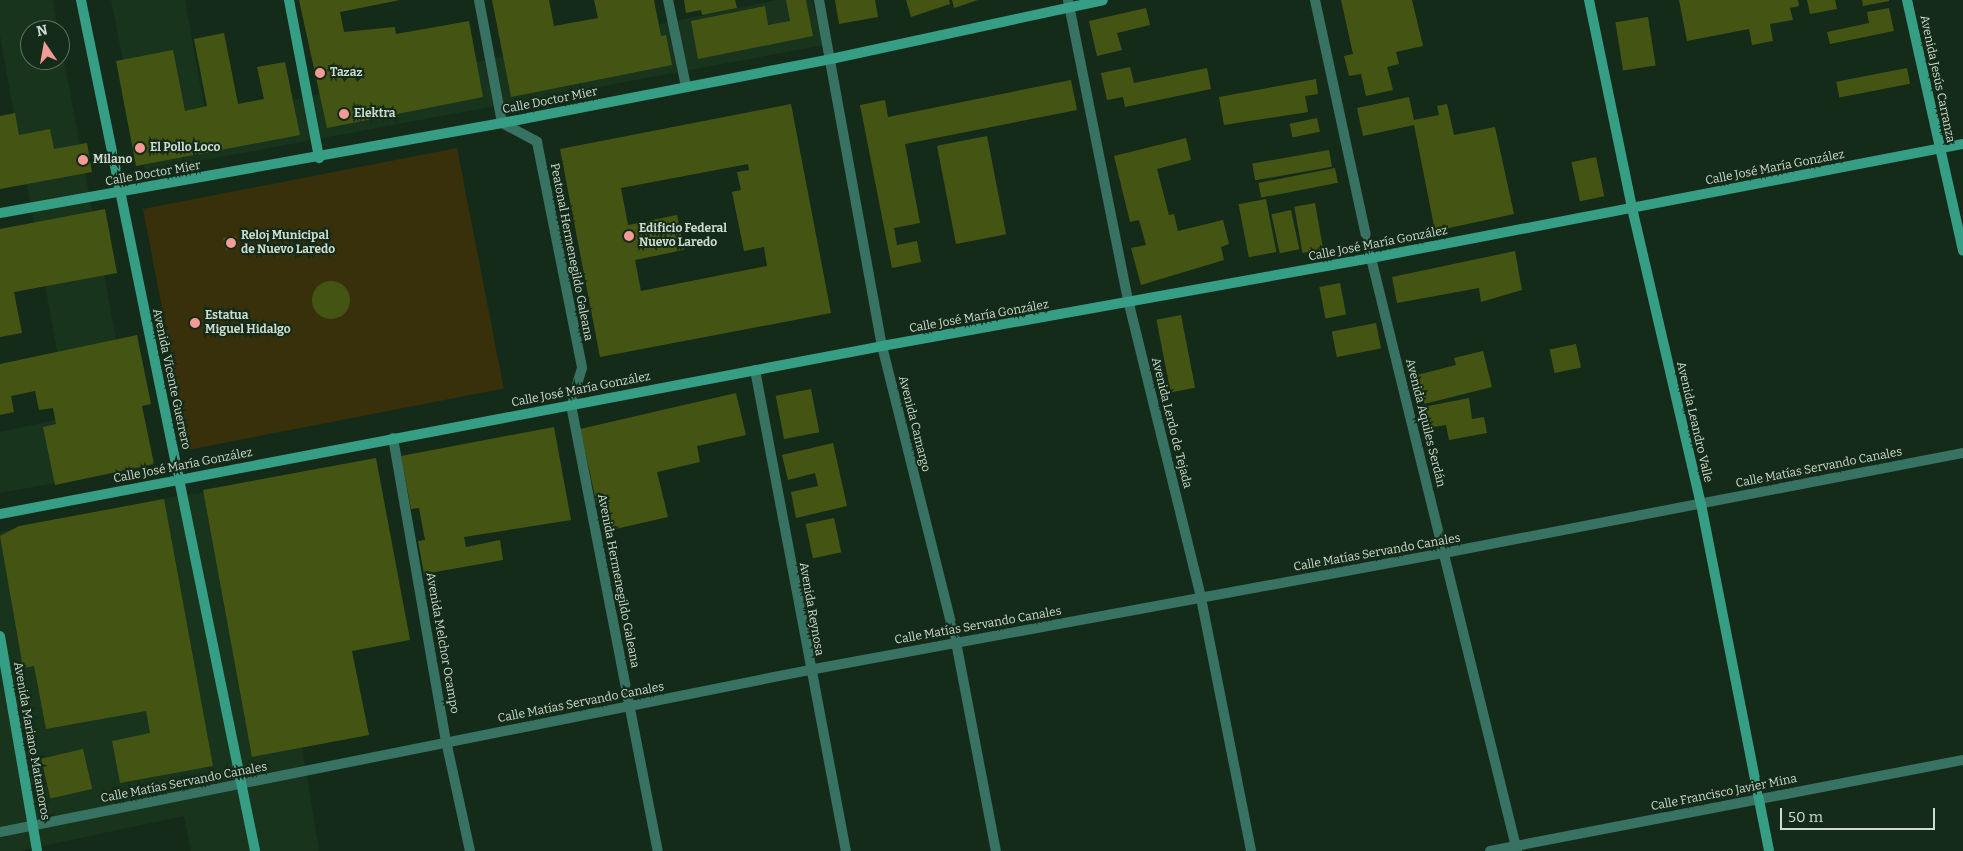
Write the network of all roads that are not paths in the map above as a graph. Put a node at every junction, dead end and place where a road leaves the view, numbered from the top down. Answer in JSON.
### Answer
{"nodes":[{"id":1,"x":81,"y":0,"type":"edge"},
{"id":2,"x":289,"y":0,"type":"edge"},
{"id":3,"x":479,"y":0,"type":"edge"},
{"id":4,"x":668,"y":0,"type":"edge"},
{"id":5,"x":819,"y":0,"type":"edge"},
{"id":6,"x":1103,"y":0,"type":"edge"},
{"id":7,"x":1315,"y":0,"type":"edge"},
{"id":8,"x":1589,"y":0,"type":"edge"},
{"id":9,"x":1907,"y":0,"type":"edge"},
{"id":10,"x":1069,"y":4,"type":"edge"},
{"id":11,"x":831,"y":59,"type":"junction"},
{"id":12,"x":686,"y":86,"type":"junction"},
{"id":13,"x":502,"y":123,"type":"junction"},
{"id":14,"x":1963,"y":144,"type":"edge"},
{"id":15,"x":1939,"y":149,"type":"junction"},
{"id":16,"x":319,"y":158,"type":"junction"},
{"id":17,"x":119,"y":193,"type":"junction"},
{"id":18,"x":1632,"y":208,"type":"junction"},
{"id":19,"x":0,"y":213,"type":"edge"},
{"id":20,"x":1963,"y":251,"type":"edge"},
{"id":21,"x":1371,"y":258,"type":"junction"},
{"id":22,"x":1129,"y":304,"type":"junction"},
{"id":23,"x":882,"y":346,"type":"junction"},
{"id":24,"x":755,"y":370,"type":"junction"},
{"id":25,"x":571,"y":405,"type":"junction"},
{"id":26,"x":393,"y":438,"type":"junction"},
{"id":27,"x":1963,"y":453,"type":"edge"},
{"id":28,"x":179,"y":479,"type":"junction"},
{"id":29,"x":1700,"y":504,"type":"junction"},
{"id":30,"x":0,"y":514,"type":"edge"},
{"id":31,"x":1444,"y":553,"type":"junction"},
{"id":32,"x":1201,"y":598,"type":"junction"},
{"id":33,"x":0,"y":636,"type":"edge"},
{"id":34,"x":956,"y":642,"type":"junction"},
{"id":35,"x":810,"y":670,"type":"junction"},
{"id":36,"x":630,"y":706,"type":"junction"},
{"id":37,"x":446,"y":742,"type":"junction"},
{"id":38,"x":1963,"y":760,"type":"edge"},
{"id":39,"x":242,"y":785,"type":"junction"},
{"id":40,"x":1759,"y":799,"type":"junction"},
{"id":41,"x":33,"y":826,"type":"junction"},
{"id":42,"x":0,"y":832,"type":"edge"},
{"id":43,"x":1517,"y":848,"type":"edge"},
{"id":44,"x":37,"y":851,"type":"edge"},
{"id":45,"x":255,"y":851,"type":"edge"},
{"id":46,"x":470,"y":851,"type":"edge"},
{"id":47,"x":658,"y":851,"type":"edge"},
{"id":48,"x":846,"y":851,"type":"edge"},
{"id":49,"x":996,"y":851,"type":"edge"},
{"id":50,"x":1251,"y":851,"type":"edge"},
{"id":51,"x":1490,"y":851,"type":"edge"},
{"id":52,"x":1769,"y":851,"type":"edge"}],
"edges":[{"from":1,"to":17,"type":"main road","name":"Avenida Vicente Guerrero"},
{"from":2,"to":16,"type":"main road"},
{"from":3,"to":13,"type":"street"},
{"from":4,"to":12,"type":"street"},
{"from":5,"to":11,"type":"street","name":"Avenida Camargo"},
{"from":6,"to":10,"type":"main road","name":"Calle Doctor Mier"},
{"from":7,"to":21,"type":"street","name":"Avenida Aquiles Serdán"},
{"from":8,"to":18,"type":"main road","name":"Avenida Leandro Valle"},
{"from":9,"to":15,"type":"main road","name":"Avenida Jesús Carranza"},
{"from":10,"to":11,"type":"main road","name":"Calle Doctor Mier"},
{"from":10,"to":22,"type":"street","name":"Avenida Lerdo de Tejada"},
{"from":11,"to":12,"type":"main road","name":"Calle Doctor Mier"},
{"from":11,"to":23,"type":"street","name":"Avenida Camargo"},
{"from":12,"to":13,"type":"main road","name":"Calle Doctor Mier"},
{"from":13,"to":16,"type":"main road","name":"Calle Doctor Mier"},
{"from":13,"to":25,"type":"street","name":"Peatonal Hermenegildo Galeana"},
{"from":14,"to":15,"type":"main road","name":"Calle José María González"},
{"from":15,"to":18,"type":"main road","name":"Calle José María González"},
{"from":15,"to":20,"type":"main road","name":"Avenida Jesús Carranza"},
{"from":16,"to":17,"type":"main road","name":"Calle Doctor Mier"},
{"from":17,"to":19,"type":"main road","name":"Calle Doctor Mier"},
{"from":17,"to":28,"type":"main road","name":"Avenida Vicente Guerrero"},
{"from":18,"to":21,"type":"main road","name":"Calle José María González"},
{"from":18,"to":29,"type":"main road","name":"Avenida Leandro Valle"},
{"from":21,"to":22,"type":"main road","name":"Calle José María González"},
{"from":21,"to":31,"type":"street","name":"Avenida Aquiles Serdán"},
{"from":22,"to":23,"type":"main road","name":"Calle José María González"},
{"from":22,"to":32,"type":"street","name":"Avenida Lerdo de Tejada"},
{"from":23,"to":24,"type":"main road","name":"Calle José María González"},
{"from":23,"to":34,"type":"street","name":"Avenida Camargo"},
{"from":24,"to":25,"type":"main road","name":"Calle José María González"},
{"from":24,"to":35,"type":"street","name":"Avenida Reynosa"},
{"from":25,"to":26,"type":"main road","name":"Calle José María González"},
{"from":25,"to":36,"type":"street","name":"Avenida Hermenegildo Galeana"},
{"from":26,"to":28,"type":"main road","name":"Calle José María González"},
{"from":26,"to":37,"type":"street","name":"Avenida Melchor Ocampo"},
{"from":27,"to":29,"type":"street","name":"Calle Matías Servando Canales"},
{"from":28,"to":30,"type":"main road","name":"Calle José María González"},
{"from":28,"to":39,"type":"main road","name":"Avenida Vicente Guerrero"},
{"from":29,"to":31,"type":"street","name":"Calle Matías Servando Canales"},
{"from":29,"to":40,"type":"main road","name":"Avenida Leandro Valle"},
{"from":31,"to":32,"type":"street","name":"Calle Matías Servando Canales"},
{"from":31,"to":43,"type":"street","name":"Avenida Aquiles Serdán"},
{"from":32,"to":34,"type":"street","name":"Calle Matías Servando Canales"},
{"from":32,"to":50,"type":"street","name":"Avenida Lerdo de Tejada"},
{"from":33,"to":41,"type":"main road","name":"Avenida Mariano Matamoros"},
{"from":34,"to":35,"type":"street","name":"Calle Matías Servando Canales"},
{"from":34,"to":49,"type":"street","name":"Avenida Camargo"},
{"from":35,"to":36,"type":"street","name":"Calle Matías Servando Canales"},
{"from":35,"to":48,"type":"street","name":"Avenida Reynosa"},
{"from":36,"to":37,"type":"street","name":"Calle Matías Servando Canales"},
{"from":36,"to":47,"type":"street","name":"Avenida Hermenegildo Galeana"},
{"from":37,"to":39,"type":"street","name":"Calle Matías Servando Canales"},
{"from":37,"to":46,"type":"street","name":"Avenida Melchor Ocampo"},
{"from":38,"to":40,"type":"street","name":"Calle Francisco Javier Mina"},
{"from":39,"to":41,"type":"street","name":"Calle Matías Servando Canales"},
{"from":39,"to":45,"type":"main road","name":"Avenida Vicente Guerrero"},
{"from":40,"to":43,"type":"street","name":"Calle Francisco Javier Mina"},
{"from":40,"to":52,"type":"main road","name":"Avenida Leandro Valle"},
{"from":41,"to":42,"type":"street","name":"Calle Matías Servando Canales"},
{"from":41,"to":44,"type":"main road","name":"Avenida Mariano Matamoros"},
{"from":43,"to":51,"type":"street","name":"Calle Francisco Javier Mina"}]}
